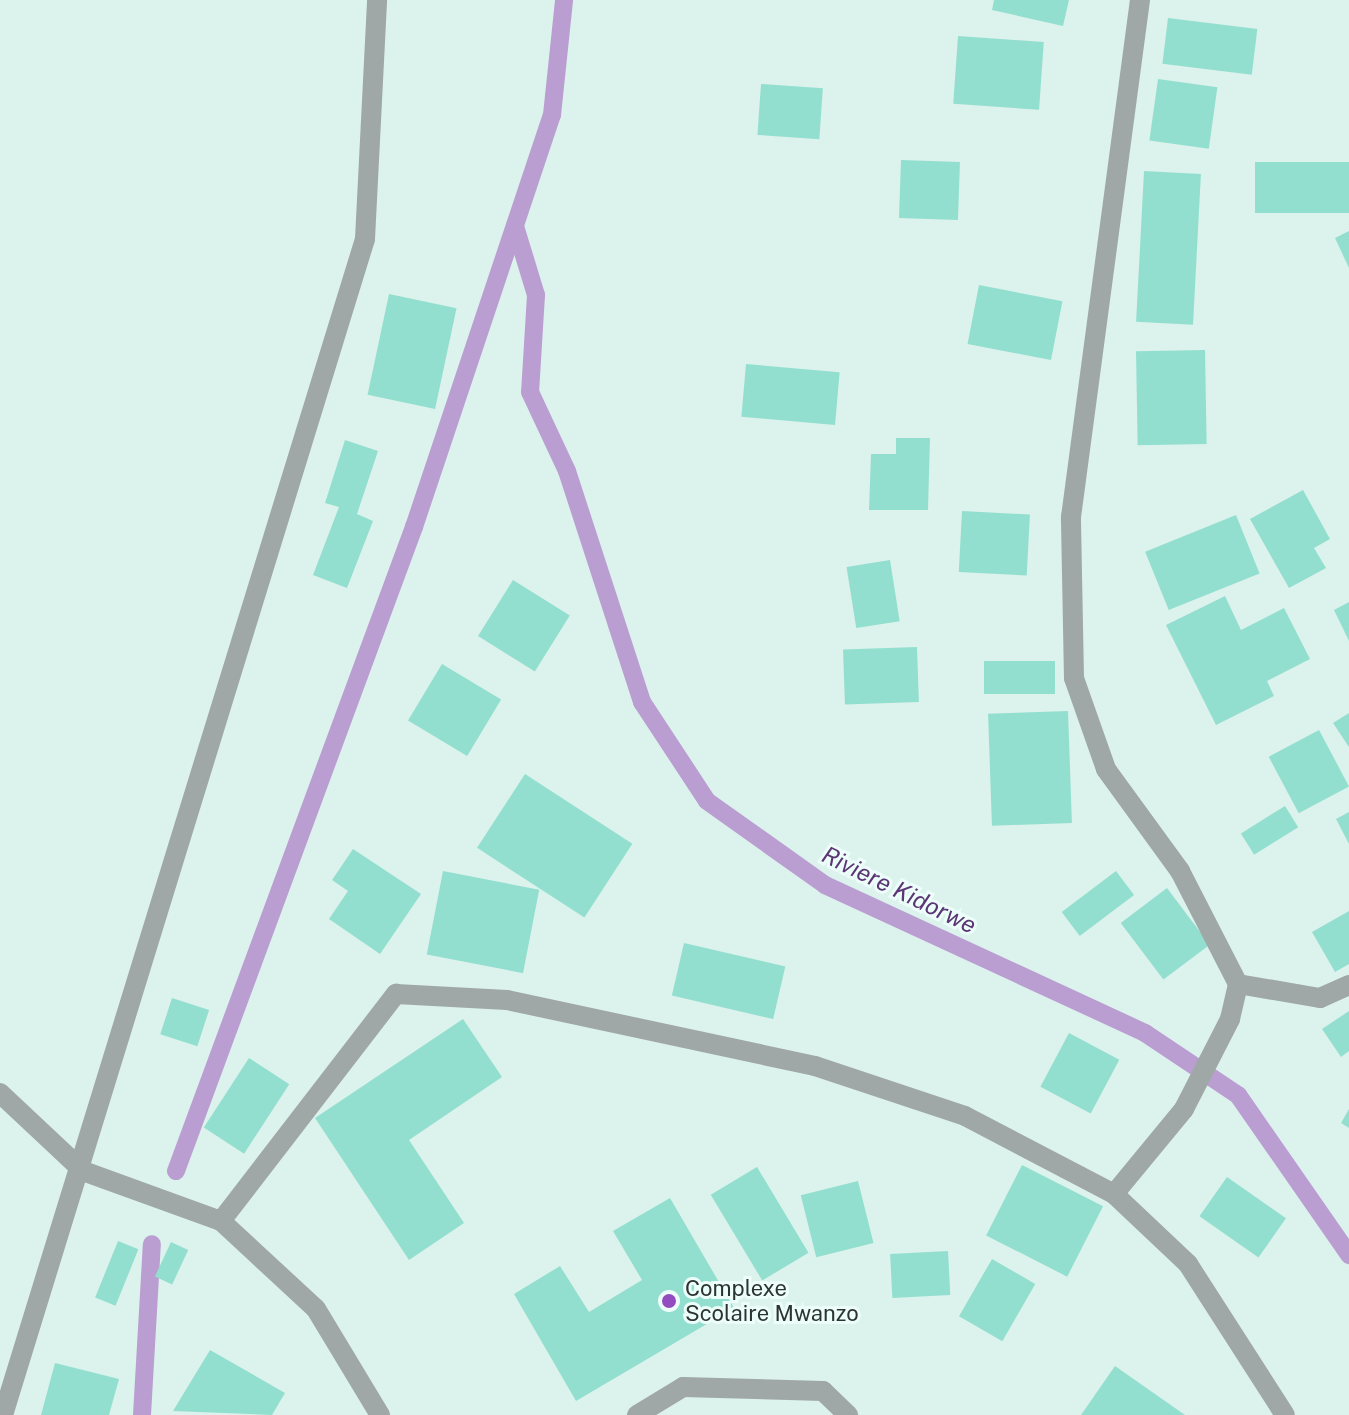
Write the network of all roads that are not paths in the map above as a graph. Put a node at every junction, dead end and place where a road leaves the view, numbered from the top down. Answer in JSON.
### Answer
{"nodes":[{"id":1,"x":377,"y":0,"type":"edge"},
{"id":2,"x":1140,"y":0,"type":"edge"},
{"id":3,"x":1238,"y":984,"type":"junction"},
{"id":4,"x":1349,"y":985,"type":"edge"},
{"id":5,"x":0,"y":1093,"type":"edge"},
{"id":6,"x":83,"y":1171,"type":"junction"},
{"id":7,"x":1114,"y":1194,"type":"junction"},
{"id":8,"x":221,"y":1221,"type":"junction"},
{"id":9,"x":3,"y":1415,"type":"edge"},
{"id":10,"x":380,"y":1415,"type":"edge"},
{"id":11,"x":637,"y":1415,"type":"edge"},
{"id":12,"x":848,"y":1415,"type":"edge"},
{"id":13,"x":1285,"y":1415,"type":"edge"}],
"edges":[{"from":1,"to":6,"type":"street"},
{"from":2,"to":3,"type":"street"},
{"from":3,"to":4,"type":"street"},
{"from":3,"to":7,"type":"street"},
{"from":5,"to":6,"type":"street"},
{"from":6,"to":8,"type":"street"},
{"from":6,"to":9,"type":"street"},
{"from":7,"to":8,"type":"street"},
{"from":7,"to":13,"type":"street"},
{"from":8,"to":10,"type":"street"},
{"from":11,"to":12,"type":"street"}]}
